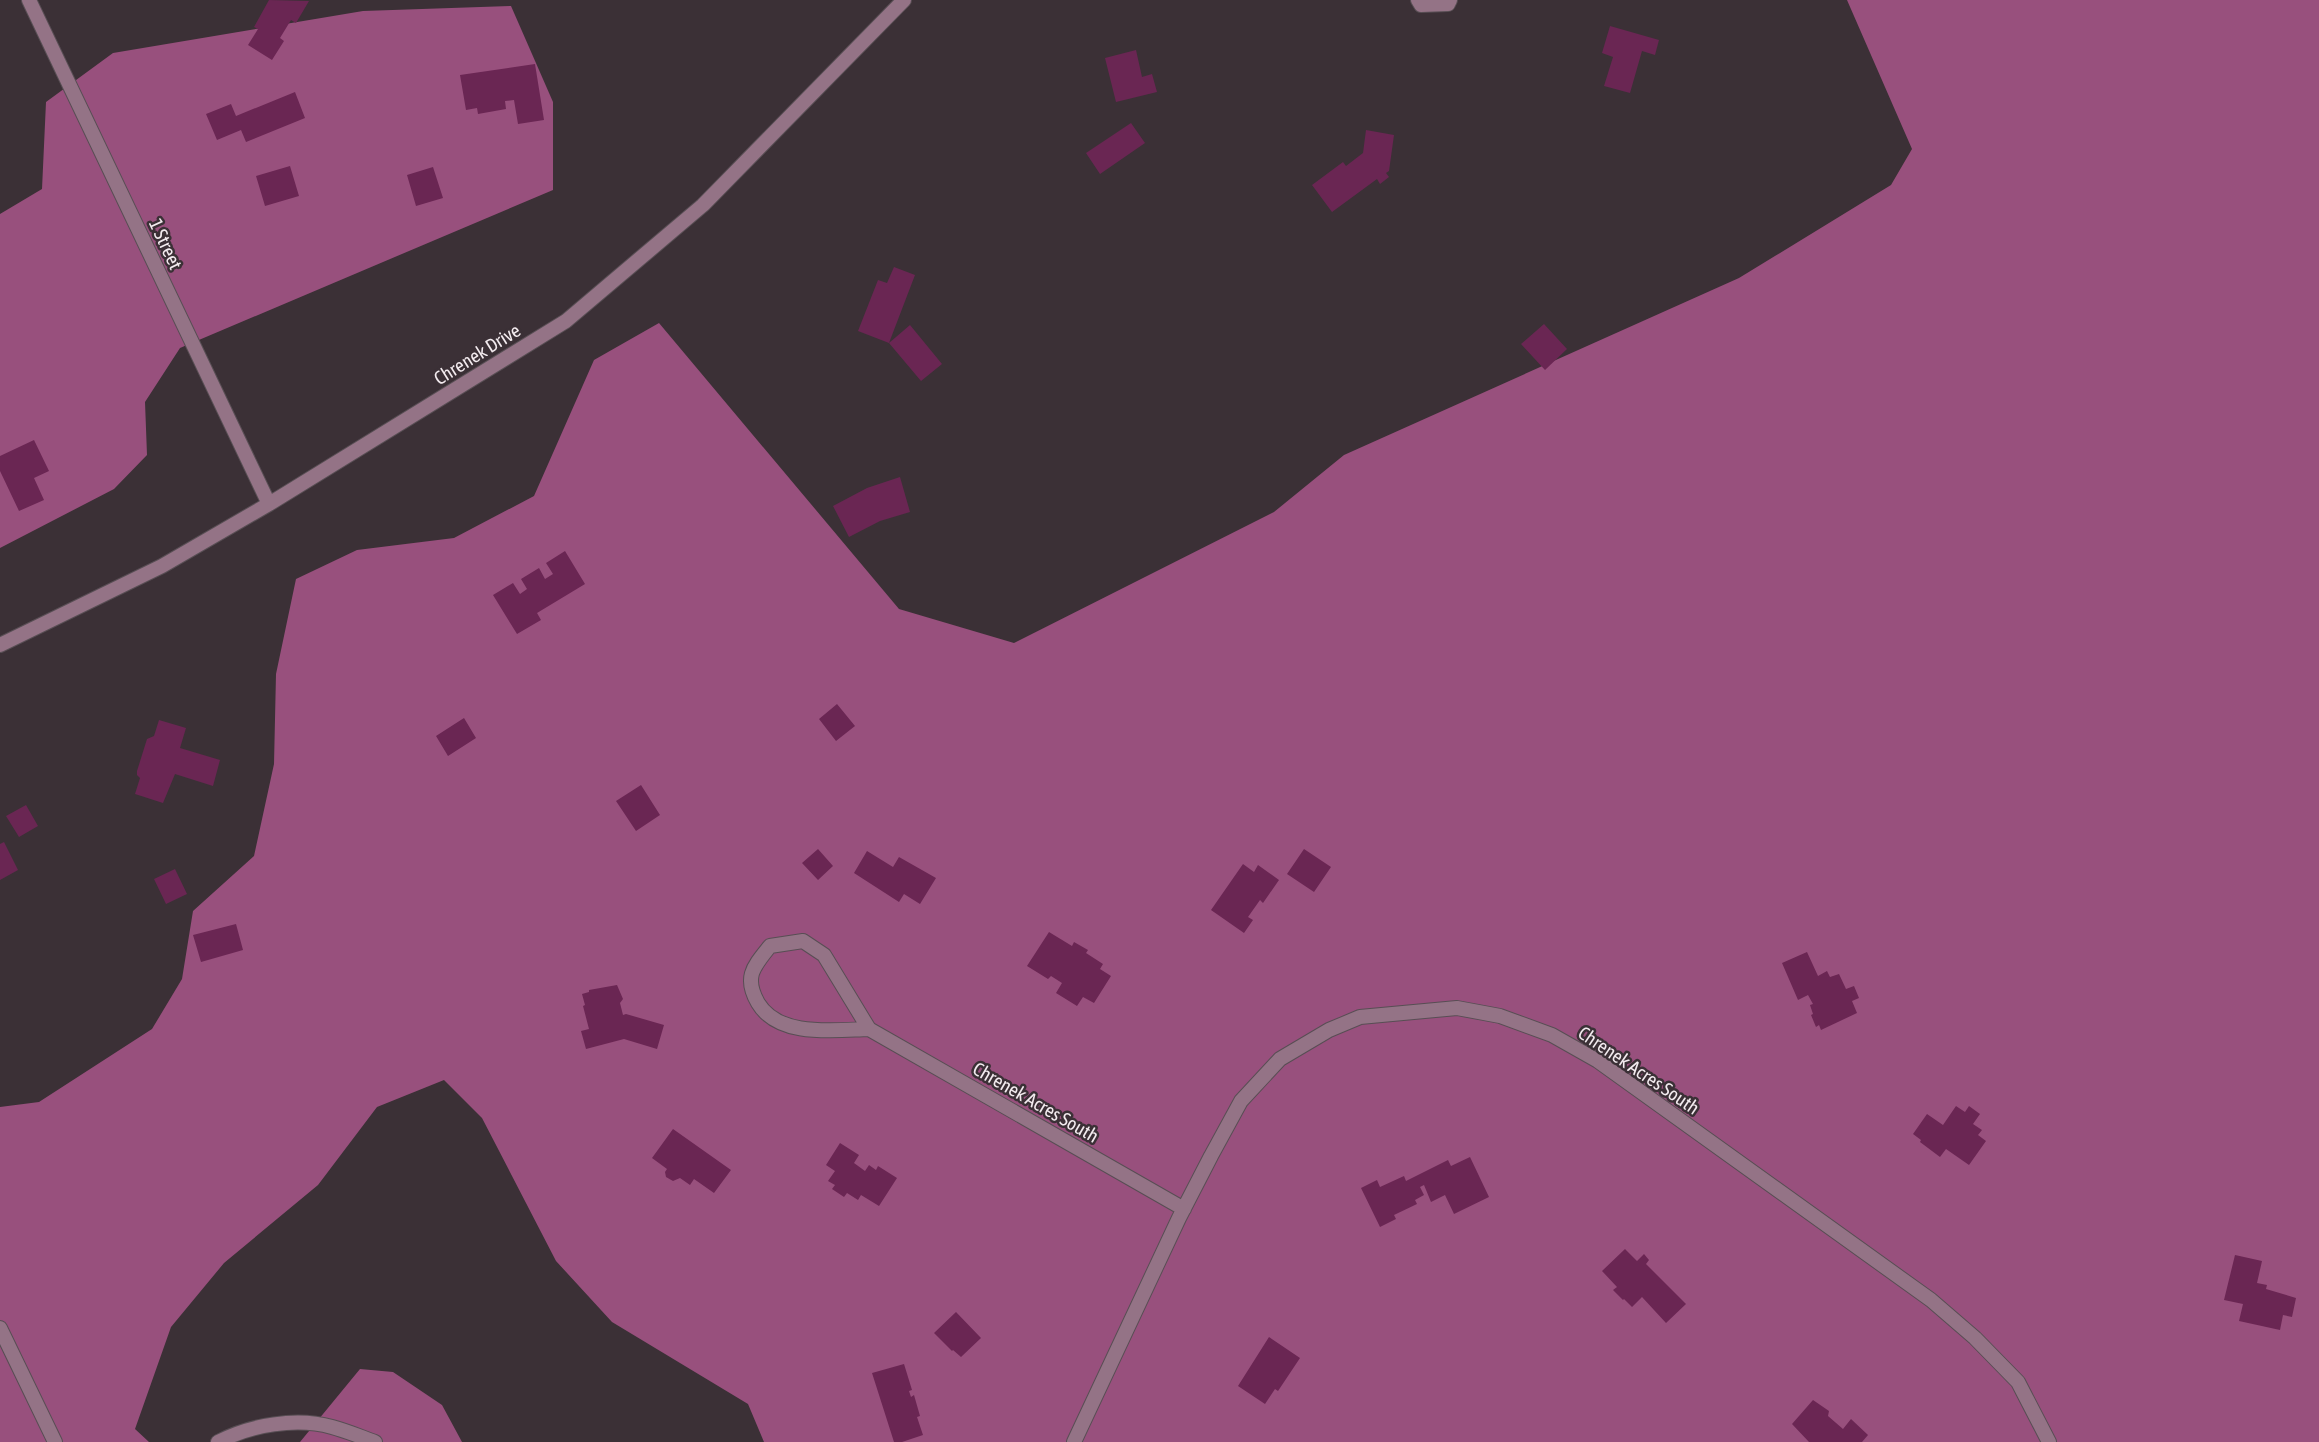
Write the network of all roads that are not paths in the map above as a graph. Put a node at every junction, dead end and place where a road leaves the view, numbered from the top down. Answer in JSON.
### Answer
{"nodes":[{"id":1,"x":29,"y":0,"type":"edge"},
{"id":2,"x":904,"y":0,"type":"edge"},
{"id":3,"x":1418,"y":0,"type":"edge"},
{"id":4,"x":1450,"y":0,"type":"edge"},
{"id":5,"x":269,"y":504,"type":"junction"},
{"id":6,"x":0,"y":645,"type":"edge"},
{"id":7,"x":869,"y":1029,"type":"junction"},
{"id":8,"x":1184,"y":1209,"type":"junction"},
{"id":9,"x":0,"y":1328,"type":"edge"},
{"id":10,"x":55,"y":1442,"type":"edge"},
{"id":11,"x":218,"y":1442,"type":"edge"},
{"id":12,"x":375,"y":1442,"type":"edge"},
{"id":13,"x":1074,"y":1442,"type":"edge"},
{"id":14,"x":2049,"y":1442,"type":"edge"}],
"edges":[{"from":1,"to":5,"type":"street","name":"1 Street"},
{"from":2,"to":5,"type":"street","name":"Chrenek Drive"},
{"from":3,"to":4,"type":"street"},
{"from":5,"to":6,"type":"street","name":"Chrenek Drive"},
{"from":7,"to":7,"type":"street","name":"Chrenek Acres South"},
{"from":7,"to":8,"type":"street","name":"Chrenek Acres South"},
{"from":8,"to":13,"type":"street","name":"Chrenek Acres South"},
{"from":8,"to":14,"type":"street","name":"Chrenek Acres South"},
{"from":9,"to":10,"type":"street"},
{"from":11,"to":12,"type":"street"}]}
